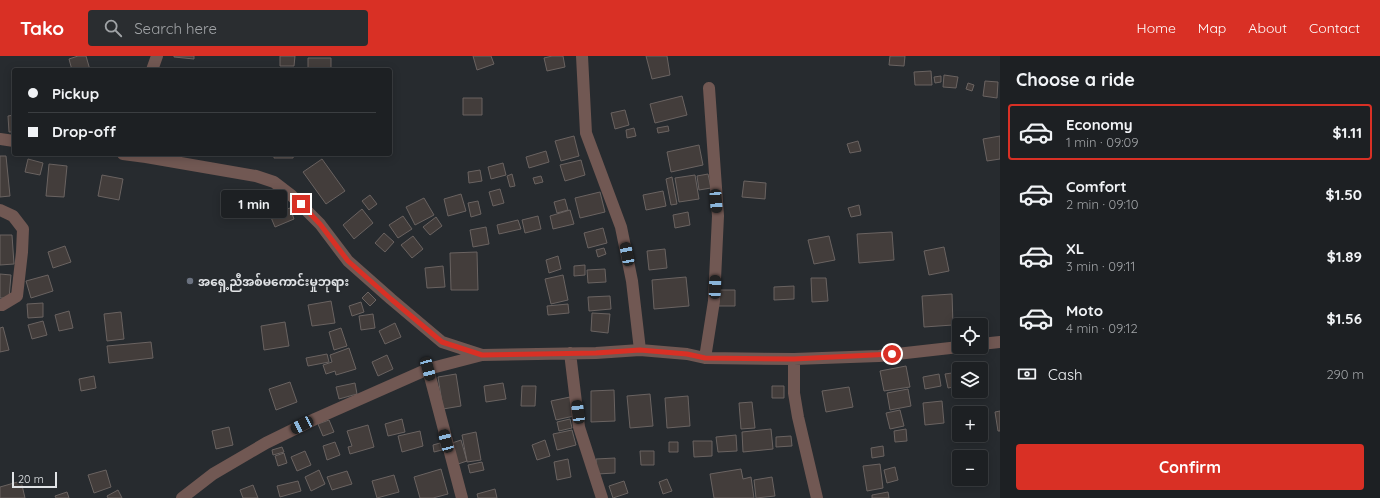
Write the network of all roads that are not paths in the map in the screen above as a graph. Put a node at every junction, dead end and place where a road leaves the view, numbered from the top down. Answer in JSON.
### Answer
{"nodes":[{"id":1,"x":157,"y":56,"type":"edge"},
{"id":2,"x":582,"y":56,"type":"edge"},
{"id":3,"x":153,"y":68,"type":"edge"},
{"id":4,"x":709,"y":88,"type":"dead end"},
{"id":5,"x":0,"y":139,"type":"edge"},
{"id":6,"x":12,"y":141,"type":"edge"},
{"id":7,"x":151,"y":156,"type":"edge"},
{"id":8,"x":0,"y":210,"type":"edge"},
{"id":9,"x":0,"y":305,"type":"edge"},
{"id":10,"x":1000,"y":342,"type":"edge"},
{"id":11,"x":988,"y":343,"type":"edge"},
{"id":12,"x":952,"y":347,"type":"edge"},
{"id":13,"x":640,"y":350,"type":"junction"},
{"id":14,"x":570,"y":353,"type":"junction"},
{"id":15,"x":482,"y":355,"type":"junction"},
{"id":16,"x":705,"y":358,"type":"junction"},
{"id":17,"x":794,"y":359,"type":"junction"},
{"id":18,"x":428,"y":369,"type":"junction"},
{"id":19,"x":182,"y":498,"type":"edge"},
{"id":20,"x":462,"y":498,"type":"edge"},
{"id":21,"x":602,"y":498,"type":"edge"},
{"id":22,"x":816,"y":498,"type":"edge"}],
"edges":[{"from":1,"to":3,"type":"street"},
{"from":2,"to":13,"type":"street"},
{"from":4,"to":16,"type":"street"},
{"from":5,"to":6,"type":"street"},
{"from":7,"to":15,"type":"street"},
{"from":8,"to":9,"type":"street"},
{"from":10,"to":11,"type":"street"},
{"from":12,"to":17,"type":"street"},
{"from":13,"to":14,"type":"street"},
{"from":13,"to":16,"type":"street"},
{"from":14,"to":15,"type":"street"},
{"from":14,"to":21,"type":"street"},
{"from":15,"to":18,"type":"street"},
{"from":16,"to":17,"type":"street"},
{"from":17,"to":22,"type":"street"},
{"from":18,"to":19,"type":"street"},
{"from":18,"to":20,"type":"street"}]}
